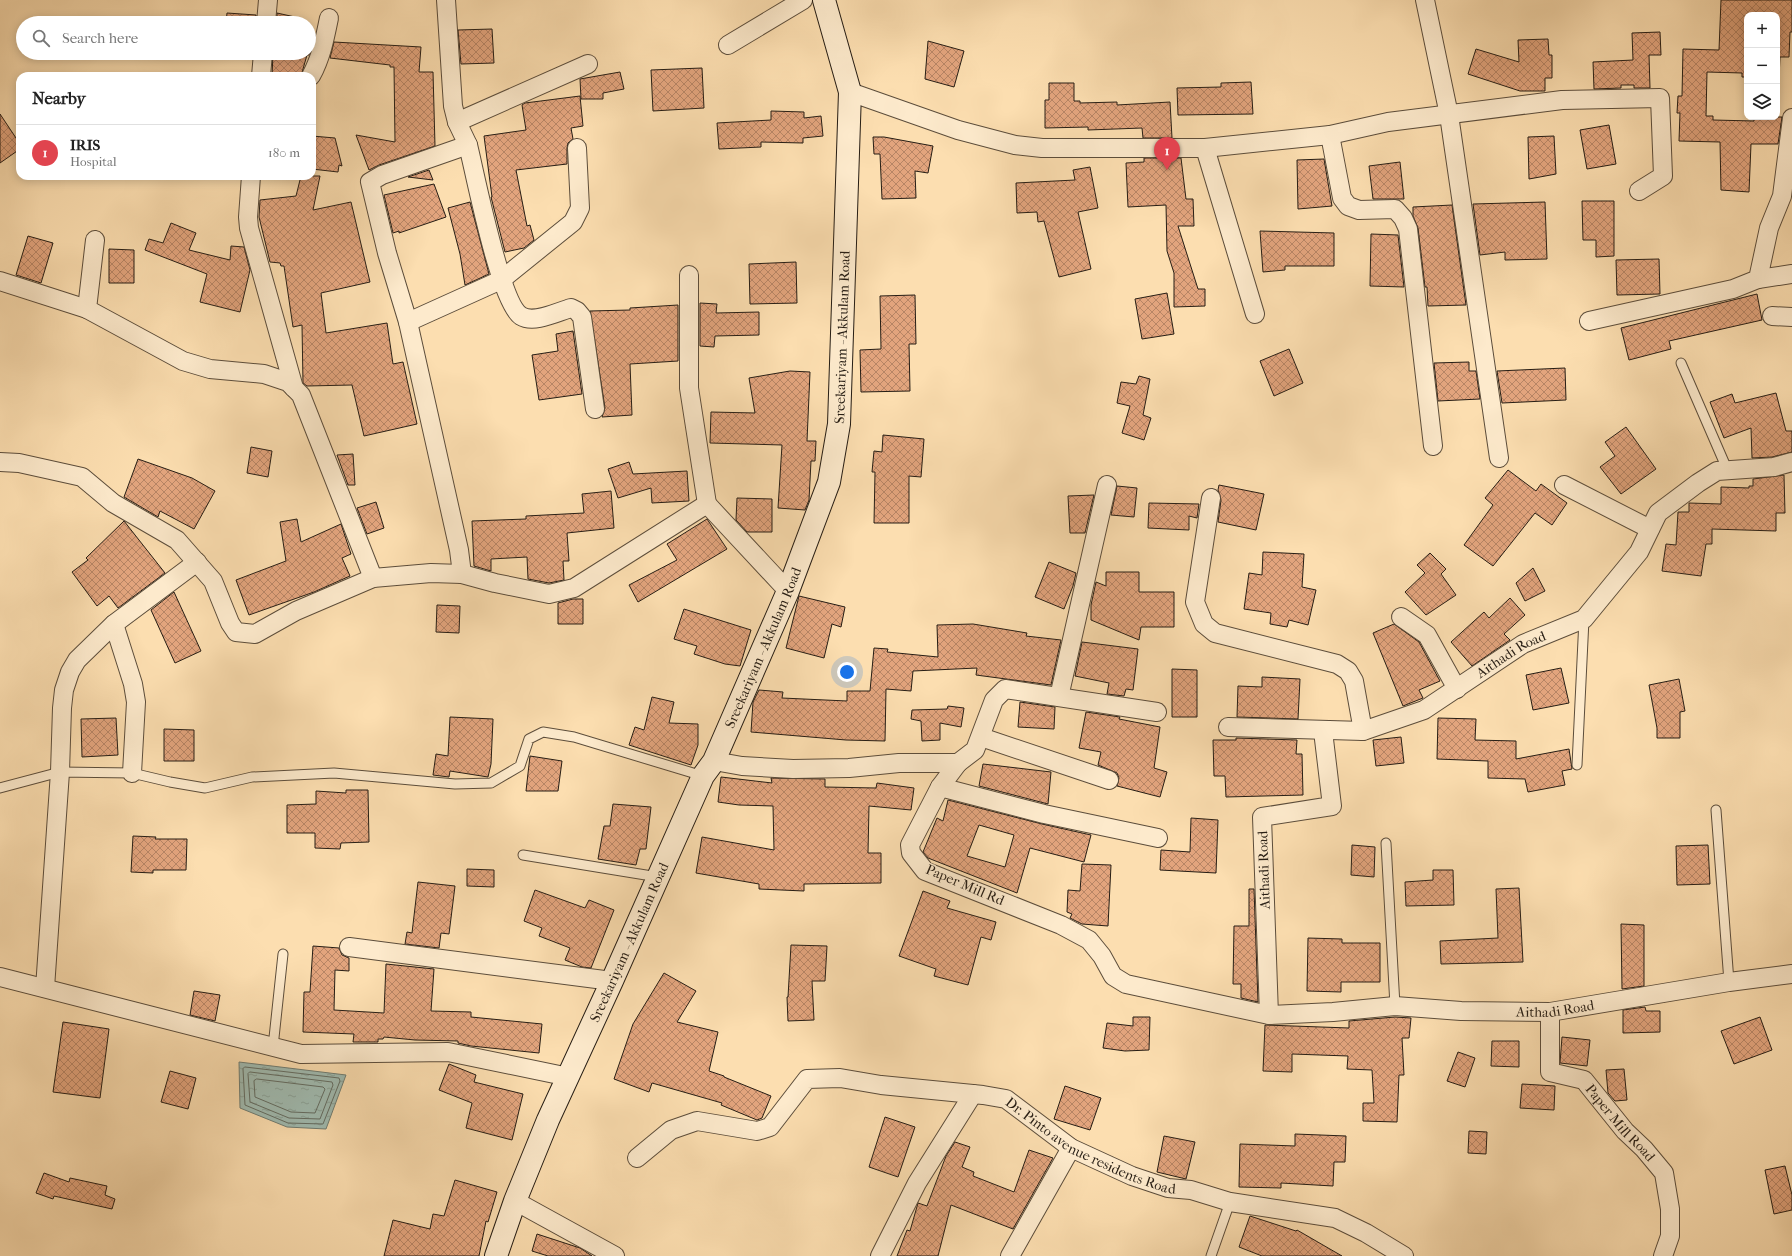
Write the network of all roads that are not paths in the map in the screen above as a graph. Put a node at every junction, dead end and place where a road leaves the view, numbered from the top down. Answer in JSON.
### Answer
{"nodes":[{"id":1,"x":268,"y":0,"type":"edge"},
{"id":2,"x":446,"y":0,"type":"edge"},
{"id":3,"x":803,"y":0,"type":"edge"},
{"id":4,"x":824,"y":0,"type":"edge"},
{"id":5,"x":1425,"y":0,"type":"edge"},
{"id":6,"x":267,"y":16,"type":"edge"},
{"id":7,"x":329,"y":18,"type":"dead end"},
{"id":8,"x":728,"y":45,"type":"dead end"},
{"id":9,"x":262,"y":60,"type":"edge"},
{"id":10,"x":588,"y":64,"type":"dead end"},
{"id":11,"x":261,"y":72,"type":"edge"},
{"id":12,"x":313,"y":72,"type":"edge"},
{"id":13,"x":850,"y":92,"type":"junction"},
{"id":14,"x":1449,"y":115,"type":"junction"},
{"id":15,"x":1792,"y":118,"type":"edge"},
{"id":16,"x":458,"y":122,"type":"junction"},
{"id":17,"x":1330,"y":135,"type":"junction"},
{"id":18,"x":468,"y":144,"type":"junction"},
{"id":19,"x":576,"y":148,"type":"dead end"},
{"id":20,"x":1205,"y":148,"type":"junction"},
{"id":21,"x":252,"y":180,"type":"edge"},
{"id":22,"x":1639,"y":192,"type":"dead end"},
{"id":23,"x":95,"y":240,"type":"dead end"},
{"id":24,"x":1792,"y":274,"type":"edge"},
{"id":25,"x":688,"y":275,"type":"dead end"},
{"id":26,"x":1758,"y":279,"type":"junction"},
{"id":27,"x":501,"y":280,"type":"junction"},
{"id":28,"x":0,"y":281,"type":"edge"},
{"id":29,"x":87,"y":309,"type":"junction"},
{"id":30,"x":1255,"y":314,"type":"dead end"},
{"id":31,"x":1772,"y":316,"type":"dead end"},
{"id":32,"x":1792,"y":317,"type":"edge"},
{"id":33,"x":1589,"y":321,"type":"dead end"},
{"id":34,"x":408,"y":322,"type":"junction"},
{"id":35,"x":1680,"y":363,"type":"dead end"},
{"id":36,"x":294,"y":388,"type":"junction"},
{"id":37,"x":595,"y":409,"type":"dead end"},
{"id":38,"x":1434,"y":446,"type":"dead end"},
{"id":39,"x":1499,"y":458,"type":"dead end"},
{"id":40,"x":0,"y":462,"type":"edge"},
{"id":41,"x":1792,"y":462,"type":"edge"},
{"id":42,"x":1727,"y":469,"type":"junction"},
{"id":43,"x":1564,"y":484,"type":"dead end"},
{"id":44,"x":1107,"y":485,"type":"dead end"},
{"id":45,"x":1211,"y":498,"type":"dead end"},
{"id":46,"x":707,"y":504,"type":"junction"},
{"id":47,"x":1650,"y":529,"type":"junction"},
{"id":48,"x":197,"y":562,"type":"junction"},
{"id":49,"x":462,"y":574,"type":"junction"},
{"id":50,"x":373,"y":578,"type":"junction"},
{"id":51,"x":788,"y":591,"type":"junction"},
{"id":52,"x":1401,"y":617,"type":"dead end"},
{"id":53,"x":1584,"y":619,"type":"junction"},
{"id":54,"x":114,"y":624,"type":"junction"},
{"id":55,"x":1457,"y":688,"type":"junction"},
{"id":56,"x":1058,"y":697,"type":"junction"},
{"id":57,"x":1157,"y":712,"type":"dead end"},
{"id":58,"x":1228,"y":727,"type":"dead end"},
{"id":59,"x":1323,"y":731,"type":"junction"},
{"id":60,"x":1363,"y":731,"type":"junction"},
{"id":61,"x":981,"y":737,"type":"junction"},
{"id":62,"x":958,"y":763,"type":"junction"},
{"id":63,"x":1577,"y":765,"type":"dead end"},
{"id":64,"x":709,"y":769,"type":"junction"},
{"id":65,"x":60,"y":772,"type":"junction"},
{"id":66,"x":132,"y":773,"type":"junction"},
{"id":67,"x":1109,"y":780,"type":"dead end"},
{"id":68,"x":940,"y":787,"type":"junction"},
{"id":69,"x":0,"y":788,"type":"edge"},
{"id":70,"x":1716,"y":810,"type":"dead end"},
{"id":71,"x":1158,"y":838,"type":"dead end"},
{"id":72,"x":1386,"y":843,"type":"dead end"},
{"id":73,"x":523,"y":856,"type":"dead end"},
{"id":74,"x":658,"y":877,"type":"junction"},
{"id":75,"x":349,"y":947,"type":"dead end"},
{"id":76,"x":283,"y":954,"type":"dead end"},
{"id":77,"x":1792,"y":974,"type":"edge"},
{"id":78,"x":0,"y":977,"type":"edge"},
{"id":79,"x":612,"y":981,"type":"junction"},
{"id":80,"x":1729,"y":982,"type":"junction"},
{"id":81,"x":45,"y":988,"type":"junction"},
{"id":82,"x":1394,"y":1006,"type":"junction"},
{"id":83,"x":1550,"y":1012,"type":"junction"},
{"id":84,"x":1269,"y":1015,"type":"junction"},
{"id":85,"x":273,"y":1047,"type":"junction"},
{"id":86,"x":569,"y":1077,"type":"junction"},
{"id":87,"x":973,"y":1094,"type":"junction"},
{"id":88,"x":1071,"y":1148,"type":"junction"},
{"id":89,"x":637,"y":1158,"type":"dead end"},
{"id":90,"x":515,"y":1201,"type":"junction"},
{"id":91,"x":1230,"y":1202,"type":"junction"},
{"id":92,"x":496,"y":1256,"type":"edge"},
{"id":93,"x":615,"y":1256,"type":"edge"},
{"id":94,"x":880,"y":1256,"type":"edge"},
{"id":95,"x":1010,"y":1256,"type":"edge"},
{"id":96,"x":1211,"y":1256,"type":"edge"},
{"id":97,"x":1404,"y":1256,"type":"edge"},
{"id":98,"x":1663,"y":1256,"type":"edge"}],
"edges":[{"from":1,"to":6,"type":"street"},
{"from":2,"to":16,"type":"street"},
{"from":3,"to":8,"type":"street"},
{"from":4,"to":13,"type":"main road","name":"Sreekariyam - Akkulam Road"},
{"from":5,"to":14,"type":"street"},
{"from":7,"to":12,"type":"street"},
{"from":9,"to":11,"type":"street"},
{"from":10,"to":16,"type":"street"},
{"from":13,"to":20,"type":"street"},
{"from":13,"to":51,"type":"main road","name":"Sreekariyam - Akkulam Road"},
{"from":14,"to":17,"type":"street"},
{"from":14,"to":22,"type":"street"},
{"from":14,"to":39,"type":"street"},
{"from":15,"to":26,"type":"street"},
{"from":16,"to":18,"type":"street"},
{"from":17,"to":20,"type":"street"},
{"from":17,"to":38,"type":"street"},
{"from":18,"to":27,"type":"street"},
{"from":18,"to":34,"type":"street"},
{"from":19,"to":27,"type":"street"},
{"from":20,"to":30,"type":"street"},
{"from":21,"to":36,"type":"street"},
{"from":23,"to":29,"type":"street"},
{"from":24,"to":26,"type":"street"},
{"from":25,"to":46,"type":"street"},
{"from":26,"to":33,"type":"street"},
{"from":27,"to":34,"type":"street"},
{"from":27,"to":37,"type":"street"},
{"from":28,"to":29,"type":"street"},
{"from":29,"to":36,"type":"street"},
{"from":31,"to":32,"type":"street"},
{"from":34,"to":49,"type":"street"},
{"from":35,"to":42,"type":"lane"},
{"from":36,"to":50,"type":"street"},
{"from":40,"to":48,"type":"street"},
{"from":41,"to":42,"type":"street","name":"Aithadi Road"},
{"from":42,"to":47,"type":"street","name":"Aithadi Road"},
{"from":43,"to":47,"type":"street"},
{"from":44,"to":56,"type":"street"},
{"from":45,"to":60,"type":"street"},
{"from":46,"to":49,"type":"street"},
{"from":46,"to":51,"type":"street"},
{"from":47,"to":53,"type":"street","name":"Aithadi Road"},
{"from":48,"to":50,"type":"street"},
{"from":48,"to":54,"type":"street"},
{"from":49,"to":50,"type":"street"},
{"from":51,"to":64,"type":"main road","name":"Sreekariyam - Akkulam Road"},
{"from":52,"to":55,"type":"street"},
{"from":53,"to":55,"type":"street","name":"Aithadi Road"},
{"from":53,"to":63,"type":"lane"},
{"from":54,"to":65,"type":"street"},
{"from":54,"to":66,"type":"street"},
{"from":55,"to":60,"type":"street","name":"Aithadi Road"},
{"from":56,"to":57,"type":"street"},
{"from":56,"to":61,"type":"street","name":"Paper Mill Rd"},
{"from":58,"to":59,"type":"street"},
{"from":59,"to":60,"type":"street","name":"Aithadi Road"},
{"from":59,"to":84,"type":"street","name":"Aithadi Road"},
{"from":61,"to":62,"type":"street","name":"Paper Mill Rd"},
{"from":61,"to":67,"type":"street"},
{"from":62,"to":64,"type":"street"},
{"from":62,"to":68,"type":"street","name":"Paper Mill Rd"},
{"from":64,"to":66,"type":"lane"},
{"from":64,"to":74,"type":"main road","name":"Sreekariyam - Akkulam Road"},
{"from":65,"to":66,"type":"lane"},
{"from":65,"to":69,"type":"lane"},
{"from":65,"to":81,"type":"street"},
{"from":68,"to":71,"type":"street"},
{"from":68,"to":84,"type":"street","name":"Paper Mill Rd"},
{"from":70,"to":80,"type":"lane"},
{"from":72,"to":82,"type":"lane"},
{"from":73,"to":74,"type":"lane"},
{"from":74,"to":79,"type":"main road","name":"Sreekariyam - Akkulam Road"},
{"from":75,"to":79,"type":"street"},
{"from":76,"to":85,"type":"lane"},
{"from":77,"to":80,"type":"street","name":"Aithadi Road"},
{"from":78,"to":81,"type":"street"},
{"from":79,"to":86,"type":"main road","name":"Sreekariyam - Akkulam Road"},
{"from":80,"to":83,"type":"street","name":"Aithadi Road"},
{"from":81,"to":85,"type":"street"},
{"from":82,"to":83,"type":"street","name":"Aithadi Road"},
{"from":82,"to":84,"type":"street","name":"Aithadi Road"},
{"from":83,"to":98,"type":"street","name":"Paper Mill Road"},
{"from":85,"to":86,"type":"street"},
{"from":86,"to":90,"type":"main road","name":"Sreekariyam - Akkulam Road"},
{"from":87,"to":88,"type":"street","name":"Dr. Pinto avenue residents Road"},
{"from":87,"to":89,"type":"street","name":"Dr. Pinto avenue residents Road"},
{"from":87,"to":94,"type":"street"},
{"from":88,"to":91,"type":"street","name":"Dr. Pinto avenue residents Road"},
{"from":88,"to":95,"type":"street"},
{"from":90,"to":92,"type":"main road","name":"Sreekariyam - Akkulam Road"},
{"from":90,"to":93,"type":"street"},
{"from":91,"to":96,"type":"lane"},
{"from":91,"to":97,"type":"street","name":"Dr. Pinto avenue residents Road"}]}
